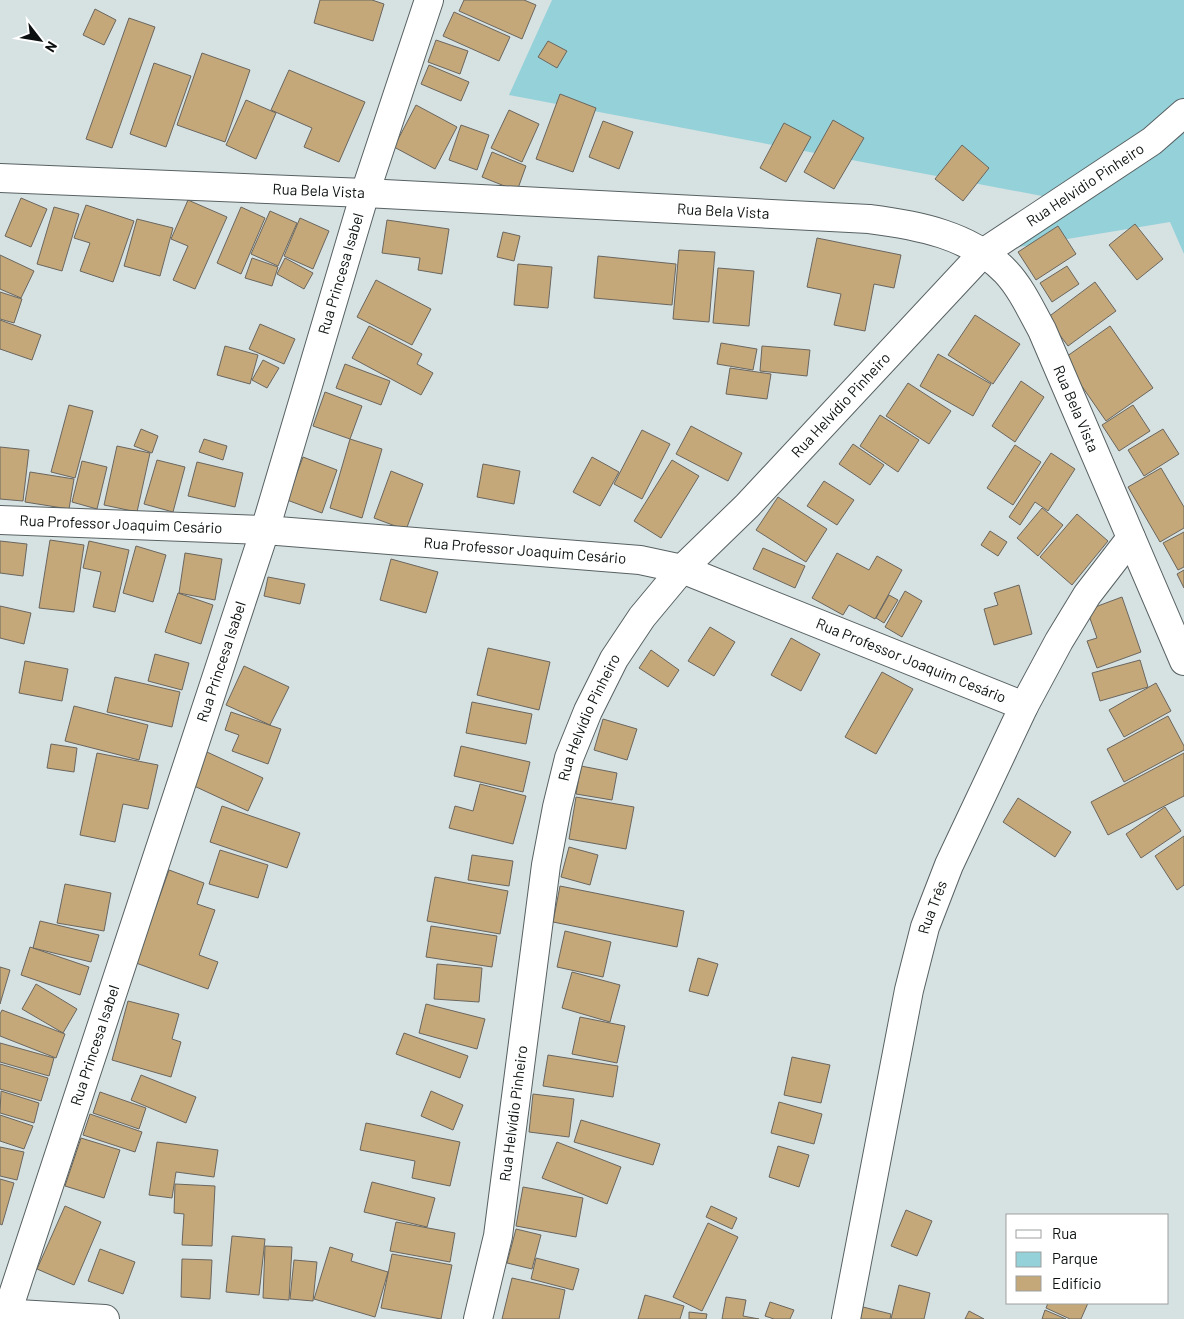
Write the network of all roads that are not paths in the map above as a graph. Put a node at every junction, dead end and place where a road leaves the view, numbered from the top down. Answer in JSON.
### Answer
{"nodes":[{"id":1,"x":428,"y":0,"type":"edge"},
{"id":2,"x":1184,"y":113,"type":"edge"},
{"id":3,"x":0,"y":178,"type":"edge"},
{"id":4,"x":365,"y":193,"type":"junction"},
{"id":5,"x":983,"y":253,"type":"junction"},
{"id":6,"x":0,"y":520,"type":"edge"},
{"id":7,"x":265,"y":530,"type":"junction"},
{"id":8,"x":1130,"y":538,"type":"junction"},
{"id":9,"x":682,"y":570,"type":"junction"},
{"id":10,"x":1184,"y":661,"type":"edge"},
{"id":11,"x":1024,"y":706,"type":"junction"},
{"id":12,"x":4,"y":1315,"type":"edge"},
{"id":13,"x":104,"y":1319,"type":"edge"},
{"id":14,"x":478,"y":1319,"type":"edge"},
{"id":15,"x":846,"y":1319,"type":"edge"}],
"edges":[{"from":1,"to":4,"type":"street","name":"Rua Princesa Isabel"},
{"from":2,"to":5,"type":"street","name":"Rua Helvidio Pinheiro"},
{"from":3,"to":4,"type":"street","name":"Rua Bela Vista"},
{"from":4,"to":5,"type":"street","name":"Rua Bela Vista"},
{"from":4,"to":7,"type":"street","name":"Rua Princesa Isabel"},
{"from":5,"to":8,"type":"street","name":"Rua Bela Vista"},
{"from":5,"to":9,"type":"street","name":"Rua Helvídio Pinheiro"},
{"from":6,"to":7,"type":"street","name":"Rua Professor Joaquim Cesário"},
{"from":7,"to":9,"type":"street","name":"Rua Professor Joaquim Cesário"},
{"from":7,"to":12,"type":"street","name":"Rua Princesa Isabel"},
{"from":8,"to":10,"type":"street","name":"Rua Bela Vista"},
{"from":8,"to":11,"type":"street","name":"Rua Três"},
{"from":9,"to":11,"type":"street","name":"Rua Professor Joaquim Cesário"},
{"from":9,"to":14,"type":"street","name":"Rua Helvídio Pinheiro"},
{"from":11,"to":15,"type":"street","name":"Rua Três"},
{"from":12,"to":13,"type":"street"}]}
